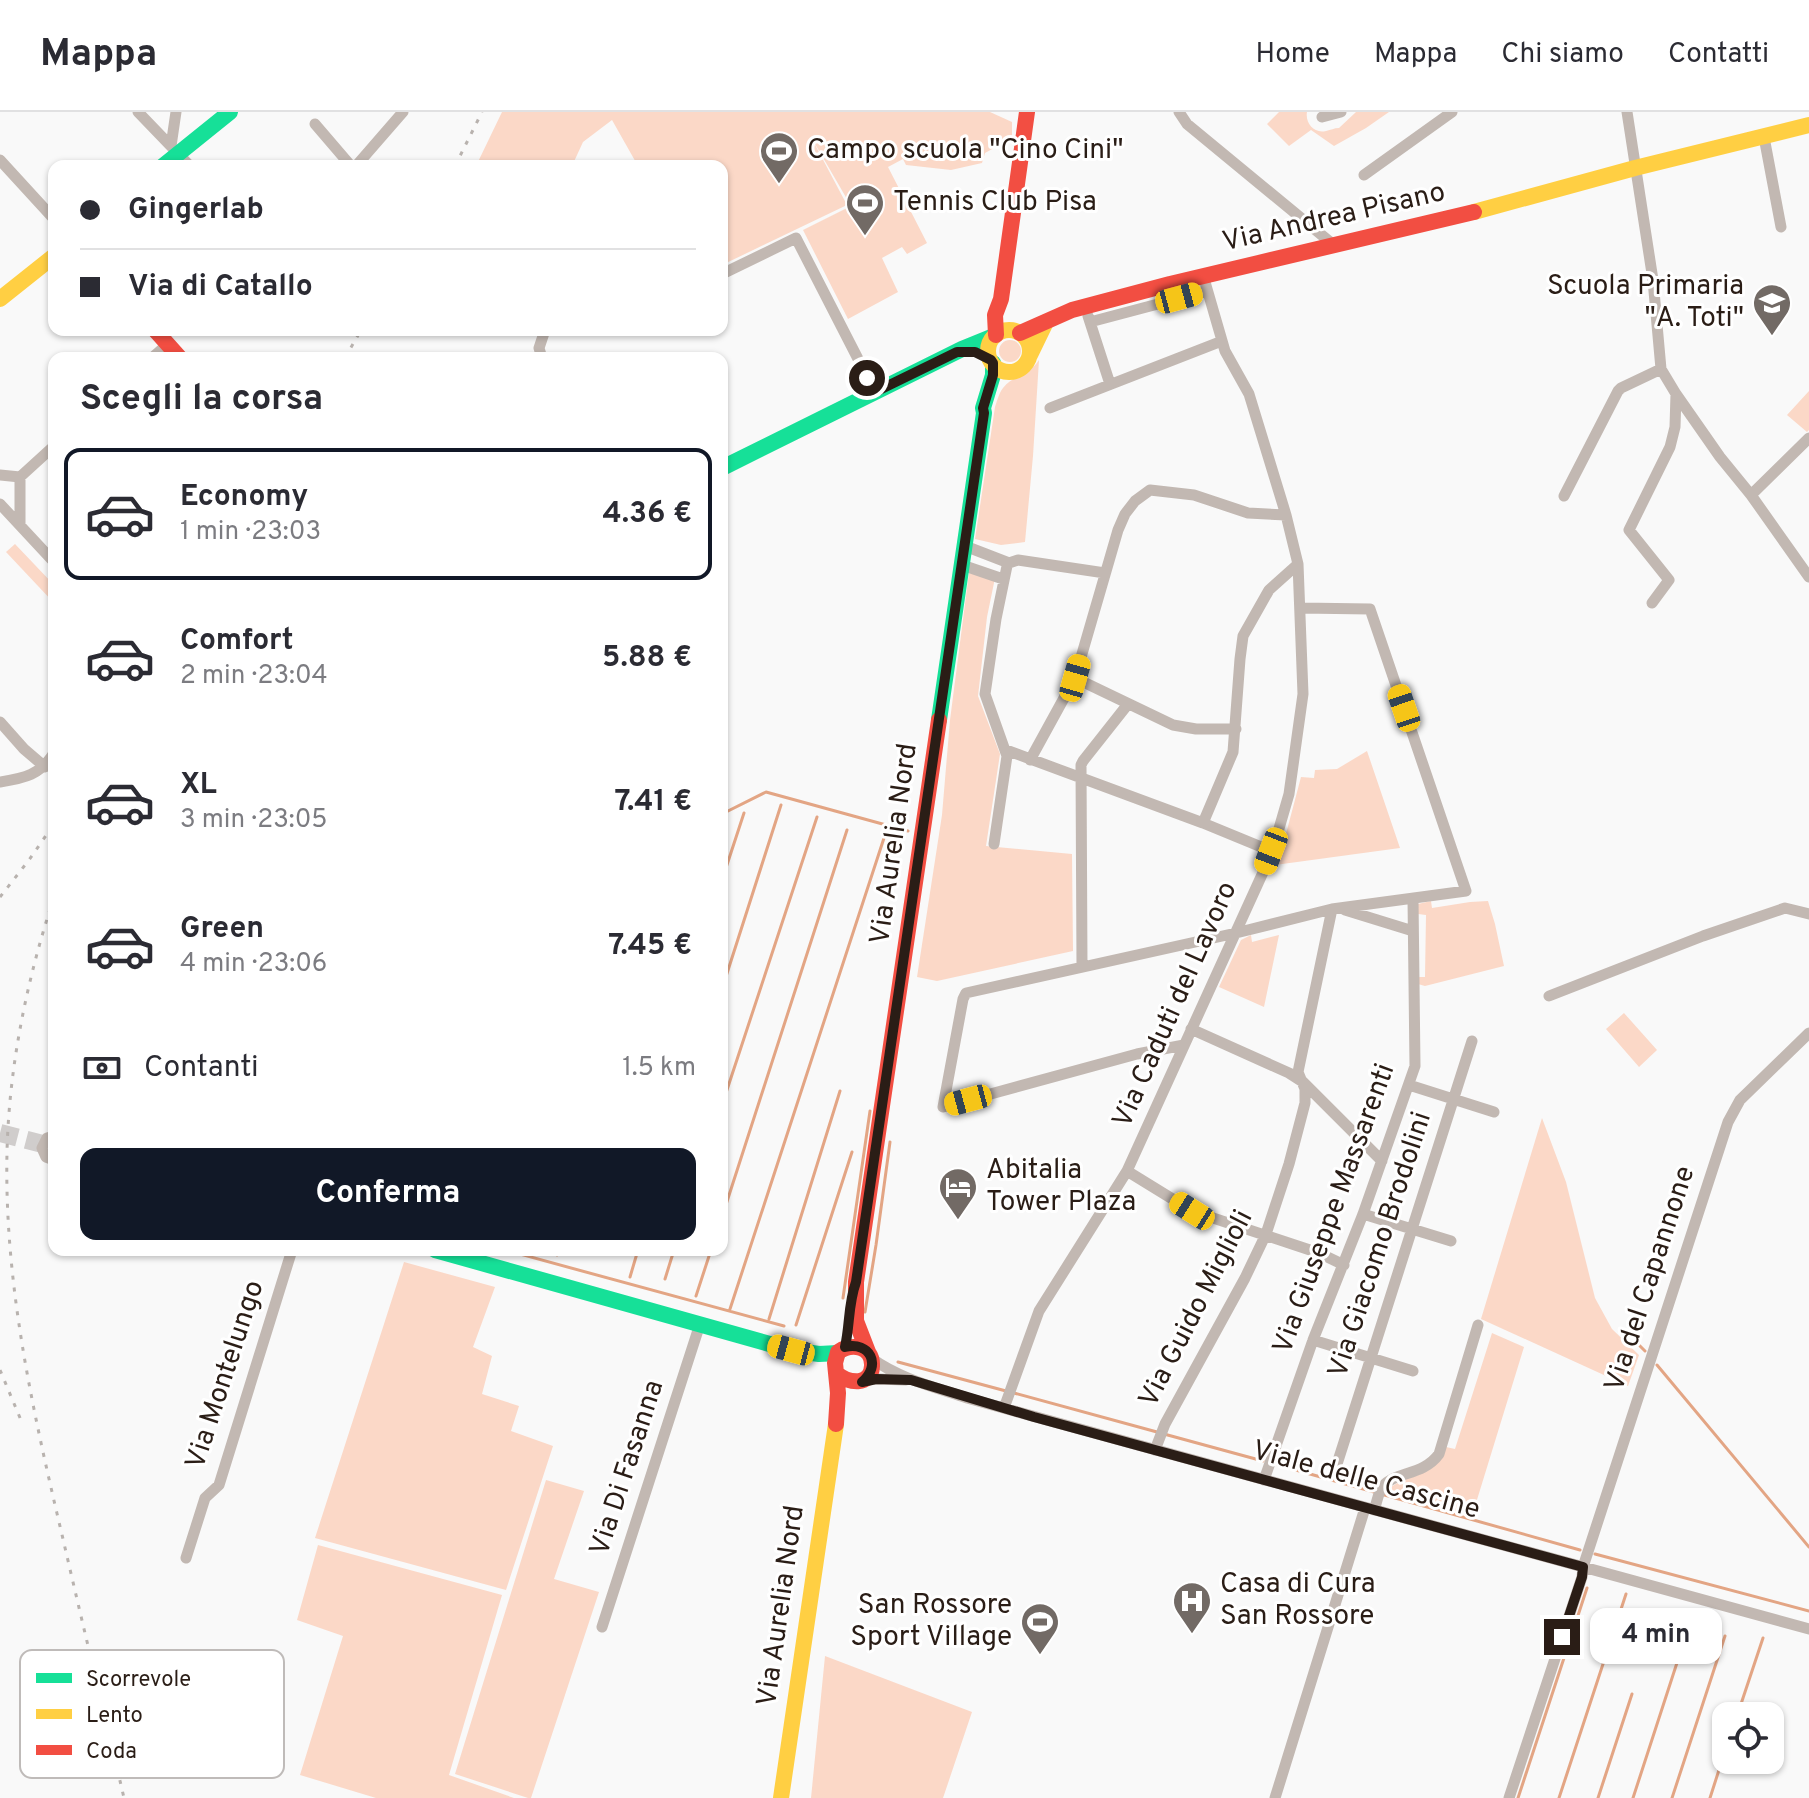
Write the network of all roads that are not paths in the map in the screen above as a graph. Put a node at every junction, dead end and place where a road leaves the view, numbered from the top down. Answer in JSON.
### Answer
{"nodes":[{"id":1,"x":138,"y":112,"type":"edge"},
{"id":2,"x":176,"y":112,"type":"edge"},
{"id":3,"x":230,"y":112,"type":"edge"},
{"id":4,"x":403,"y":112,"type":"edge"},
{"id":5,"x":1027,"y":112,"type":"edge"},
{"id":6,"x":1179,"y":112,"type":"edge"},
{"id":7,"x":1341,"y":112,"type":"edge"},
{"id":8,"x":1452,"y":112,"type":"edge"},
{"id":9,"x":1627,"y":112,"type":"edge"},
{"id":10,"x":1322,"y":117,"type":"dead end"},
{"id":11,"x":1807,"y":121,"type":"edge"},
{"id":12,"x":315,"y":124,"type":"dead end"},
{"id":13,"x":1764,"y":137,"type":"junction"},
{"id":14,"x":180,"y":155,"type":"edge"},
{"id":15,"x":0,"y":160,"type":"edge"},
{"id":16,"x":348,"y":160,"type":"edge"},
{"id":17,"x":359,"y":160,"type":"edge"},
{"id":18,"x":1635,"y":168,"type":"junction"},
{"id":19,"x":1364,"y":175,"type":"dead end"},
{"id":20,"x":48,"y":212,"type":"edge"},
{"id":21,"x":1781,"y":227,"type":"dead end"},
{"id":22,"x":1335,"y":246,"type":"junction"},
{"id":23,"x":48,"y":261,"type":"edge"},
{"id":24,"x":728,"y":271,"type":"edge"},
{"id":25,"x":1205,"y":283,"type":"junction"},
{"id":26,"x":0,"y":299,"type":"edge"},
{"id":27,"x":1001,"y":299,"type":"junction"},
{"id":28,"x":1088,"y":314,"type":"junction"},
{"id":29,"x":1046,"y":322,"type":"junction"},
{"id":30,"x":1017,"y":332,"type":"junction"},
{"id":31,"x":161,"y":336,"type":"edge"},
{"id":32,"x":995,"y":336,"type":"junction"},
{"id":33,"x":1222,"y":341,"type":"junction"},
{"id":34,"x":168,"y":344,"type":"junction"},
{"id":35,"x":159,"y":352,"type":"edge"},
{"id":36,"x":175,"y":352,"type":"edge"},
{"id":37,"x":957,"y":352,"type":"junction"},
{"id":38,"x":1030,"y":355,"type":"junction"},
{"id":39,"x":992,"y":362,"type":"junction"},
{"id":40,"x":1661,"y":369,"type":"junction"},
{"id":41,"x":1010,"y":371,"type":"junction"},
{"id":42,"x":1110,"y":384,"type":"junction"},
{"id":43,"x":875,"y":392,"type":"junction"},
{"id":44,"x":1676,"y":394,"type":"junction"},
{"id":45,"x":1050,"y":408,"type":"dead end"},
{"id":46,"x":1689,"y":412,"type":"junction"},
{"id":47,"x":984,"y":413,"type":"junction"},
{"id":48,"x":1675,"y":427,"type":"junction"},
{"id":49,"x":1809,"y":438,"type":"edge"},
{"id":50,"x":48,"y":451,"type":"edge"},
{"id":51,"x":728,"y":465,"type":"edge"},
{"id":52,"x":0,"y":475,"type":"edge"},
{"id":53,"x":20,"y":477,"type":"junction"},
{"id":54,"x":1751,"y":495,"type":"junction"},
{"id":55,"x":1564,"y":496,"type":"dead end"},
{"id":56,"x":0,"y":504,"type":"edge"},
{"id":57,"x":1286,"y":515,"type":"junction"},
{"id":58,"x":20,"y":525,"type":"junction"},
{"id":59,"x":965,"y":546,"type":"junction"},
{"id":60,"x":48,"y":555,"type":"edge"},
{"id":61,"x":1009,"y":563,"type":"junction"},
{"id":62,"x":1298,"y":564,"type":"junction"},
{"id":63,"x":962,"y":565,"type":"junction"},
{"id":64,"x":1105,"y":573,"type":"junction"},
{"id":65,"x":1809,"y":577,"type":"edge"},
{"id":66,"x":1003,"y":579,"type":"junction"},
{"id":67,"x":1652,"y":603,"type":"dead end"},
{"id":68,"x":1301,"y":608,"type":"junction"},
{"id":69,"x":1075,"y":678,"type":"junction"},
{"id":70,"x":1128,"y":704,"type":"junction"},
{"id":71,"x":0,"y":722,"type":"edge"},
{"id":72,"x":1236,"y":729,"type":"junction"},
{"id":73,"x":1006,"y":750,"type":"junction"},
{"id":74,"x":1030,"y":760,"type":"junction"},
{"id":75,"x":48,"y":762,"type":"edge"},
{"id":76,"x":45,"y":767,"type":"junction"},
{"id":77,"x":1080,"y":778,"type":"junction"},
{"id":78,"x":0,"y":782,"type":"edge"},
{"id":79,"x":1203,"y":823,"type":"junction"},
{"id":80,"x":994,"y":844,"type":"dead end"},
{"id":81,"x":1271,"y":851,"type":"junction"},
{"id":82,"x":1413,"y":899,"type":"junction"},
{"id":83,"x":1336,"y":909,"type":"junction"},
{"id":84,"x":1809,"y":914,"type":"edge"},
{"id":85,"x":1413,"y":931,"type":"junction"},
{"id":86,"x":1236,"y":933,"type":"junction"},
{"id":87,"x":1082,"y":967,"type":"junction"},
{"id":88,"x":1549,"y":996,"type":"dead end"},
{"id":89,"x":1191,"y":1029,"type":"junction"},
{"id":90,"x":1809,"y":1033,"type":"edge"},
{"id":91,"x":1472,"y":1041,"type":"dead end"},
{"id":92,"x":1184,"y":1045,"type":"junction"},
{"id":93,"x":1303,"y":1082,"type":"junction"},
{"id":94,"x":1409,"y":1085,"type":"junction"},
{"id":95,"x":1453,"y":1099,"type":"junction"},
{"id":96,"x":1494,"y":1112,"type":"dead end"},
{"id":97,"x":48,"y":1138,"type":"edge"},
{"id":98,"x":48,"y":1158,"type":"edge"},
{"id":99,"x":1382,"y":1161,"type":"junction"},
{"id":100,"x":1127,"y":1171,"type":"junction"},
{"id":101,"x":1363,"y":1214,"type":"junction"},
{"id":102,"x":1411,"y":1229,"type":"junction"},
{"id":103,"x":1266,"y":1234,"type":"junction"},
{"id":104,"x":1451,"y":1241,"type":"dead end"},
{"id":105,"x":290,"y":1256,"type":"edge"},
{"id":106,"x":456,"y":1256,"type":"edge"},
{"id":107,"x":1344,"y":1265,"type":"junction"},
{"id":108,"x":856,"y":1282,"type":"junction"},
{"id":109,"x":700,"y":1324,"type":"junction"},
{"id":110,"x":1478,"y":1325,"type":"dead end"},
{"id":111,"x":1313,"y":1340,"type":"junction"},
{"id":112,"x":791,"y":1350,"type":"junction"},
{"id":113,"x":842,"y":1350,"type":"junction"},
{"id":114,"x":870,"y":1355,"type":"junction"},
{"id":115,"x":1370,"y":1358,"type":"junction"},
{"id":116,"x":1413,"y":1371,"type":"dead end"},
{"id":117,"x":836,"y":1372,"type":"junction"},
{"id":118,"x":911,"y":1380,"type":"junction"},
{"id":119,"x":859,"y":1382,"type":"junction"},
{"id":120,"x":1005,"y":1404,"type":"junction"},
{"id":121,"x":836,"y":1421,"type":"junction"},
{"id":122,"x":1159,"y":1439,"type":"junction"},
{"id":123,"x":1337,"y":1464,"type":"dead end"},
{"id":124,"x":1264,"y":1480,"type":"junction"},
{"id":125,"x":1374,"y":1502,"type":"junction"},
{"id":126,"x":186,"y":1558,"type":"dead end"},
{"id":127,"x":1583,"y":1567,"type":"junction"},
{"id":128,"x":602,"y":1627,"type":"dead end"},
{"id":129,"x":1809,"y":1629,"type":"edge"},
{"id":130,"x":781,"y":1798,"type":"edge"},
{"id":131,"x":1275,"y":1798,"type":"edge"},
{"id":132,"x":1509,"y":1798,"type":"edge"}],
"edges":[{"from":1,"to":14,"type":"street"},
{"from":2,"to":14,"type":"street"},
{"from":3,"to":14,"type":"main road"},
{"from":4,"to":17,"type":"street"},
{"from":5,"to":27,"type":"main road"},
{"from":6,"to":22,"type":"street"},
{"from":7,"to":10,"type":"street"},
{"from":8,"to":19,"type":"street"},
{"from":9,"to":18,"type":"street"},
{"from":11,"to":13,"type":"main road","name":"Via Andrea Pisano"},
{"from":12,"to":16,"type":"street"},
{"from":13,"to":18,"type":"main road","name":"Via Andrea Pisano"},
{"from":13,"to":21,"type":"street"},
{"from":15,"to":20,"type":"street"},
{"from":18,"to":22,"type":"main road","name":"Via Andrea Pisano"},
{"from":18,"to":40,"type":"street"},
{"from":22,"to":25,"type":"main road","name":"Via Andrea Pisano"},
{"from":23,"to":26,"type":"main road"},
{"from":24,"to":43,"type":"street"},
{"from":25,"to":28,"type":"main road","name":"Via Andrea Pisano"},
{"from":25,"to":33,"type":"street","name":"Via Caduti del Lavoro"},
{"from":27,"to":30,"type":"main road"},
{"from":27,"to":32,"type":"main road"},
{"from":28,"to":29,"type":"main road","name":"Via Andrea Pisano"},
{"from":28,"to":42,"type":"street"},
{"from":29,"to":30,"type":"main road","name":"Via Andrea Pisano"},
{"from":29,"to":38,"type":"main road"},
{"from":30,"to":32,"type":"main road"},
{"from":30,"to":38,"type":"main road"},
{"from":31,"to":34,"type":"main road"},
{"from":32,"to":37,"type":"main road"},
{"from":32,"to":39,"type":"main road"},
{"from":33,"to":42,"type":"street"},
{"from":33,"to":57,"type":"street","name":"Via Caduti del Lavoro"},
{"from":34,"to":35,"type":"street"},
{"from":34,"to":36,"type":"main road"},
{"from":37,"to":39,"type":"main road"},
{"from":37,"to":43,"type":"main road"},
{"from":38,"to":41,"type":"main road"},
{"from":39,"to":41,"type":"main road"},
{"from":39,"to":47,"type":"main road","name":"Via Aurelia Nord"},
{"from":40,"to":44,"type":"street"},
{"from":40,"to":55,"type":"street"},
{"from":41,"to":47,"type":"main road"},
{"from":42,"to":45,"type":"street"},
{"from":43,"to":51,"type":"main road"},
{"from":44,"to":46,"type":"street"},
{"from":44,"to":48,"type":"street"},
{"from":46,"to":48,"type":"street"},
{"from":46,"to":54,"type":"street"},
{"from":47,"to":59,"type":"main road","name":"Via Aurelia Nord"},
{"from":48,"to":67,"type":"street"},
{"from":49,"to":54,"type":"street"},
{"from":50,"to":53,"type":"street"},
{"from":52,"to":53,"type":"street"},
{"from":53,"to":58,"type":"street"},
{"from":54,"to":65,"type":"street"},
{"from":56,"to":58,"type":"street"},
{"from":57,"to":62,"type":"street","name":"Via Caduti del Lavoro"},
{"from":57,"to":64,"type":"street"},
{"from":58,"to":60,"type":"street"},
{"from":59,"to":61,"type":"street"},
{"from":59,"to":63,"type":"main road","name":"Via Aurelia Nord"},
{"from":61,"to":64,"type":"street"},
{"from":61,"to":66,"type":"street"},
{"from":62,"to":68,"type":"street","name":"Via Caduti del Lavoro"},
{"from":62,"to":72,"type":"street"},
{"from":63,"to":66,"type":"street"},
{"from":63,"to":108,"type":"main road","name":"Via Aurelia Nord"},
{"from":64,"to":69,"type":"street"},
{"from":66,"to":73,"type":"street"},
{"from":68,"to":81,"type":"street","name":"Via Caduti del Lavoro"},
{"from":68,"to":82,"type":"street"},
{"from":69,"to":70,"type":"street"},
{"from":69,"to":74,"type":"street"},
{"from":70,"to":72,"type":"street"},
{"from":70,"to":77,"type":"street"},
{"from":71,"to":76,"type":"street"},
{"from":72,"to":79,"type":"street"},
{"from":73,"to":74,"type":"street"},
{"from":73,"to":80,"type":"street"},
{"from":74,"to":77,"type":"street"},
{"from":75,"to":76,"type":"street"},
{"from":76,"to":78,"type":"street"},
{"from":77,"to":79,"type":"street"},
{"from":77,"to":87,"type":"street"},
{"from":79,"to":81,"type":"street"},
{"from":81,"to":86,"type":"street","name":"Via Caduti del Lavoro"},
{"from":82,"to":83,"type":"street"},
{"from":82,"to":85,"type":"street","name":"Via Giuseppe Massarenti"},
{"from":83,"to":85,"type":"street"},
{"from":83,"to":86,"type":"street"},
{"from":83,"to":93,"type":"street","name":"Via Guido Miglioli"},
{"from":84,"to":88,"type":"street"},
{"from":85,"to":94,"type":"street","name":"Via Giuseppe Massarenti"},
{"from":86,"to":87,"type":"street"},
{"from":86,"to":89,"type":"street","name":"Via Caduti del Lavoro"},
{"from":87,"to":92,"type":"street"},
{"from":89,"to":92,"type":"street","name":"Via Caduti del Lavoro"},
{"from":89,"to":93,"type":"street"},
{"from":90,"to":127,"type":"street","name":"Via del Capannone"},
{"from":91,"to":95,"type":"street","name":"Via Giacomo Brodolini"},
{"from":92,"to":100,"type":"street","name":"Via Caduti del Lavoro"},
{"from":93,"to":99,"type":"street"},
{"from":93,"to":103,"type":"street","name":"Via Guido Miglioli"},
{"from":94,"to":95,"type":"street"},
{"from":94,"to":99,"type":"street","name":"Via Giuseppe Massarenti"},
{"from":95,"to":96,"type":"street"},
{"from":95,"to":102,"type":"street","name":"Via Giacomo Brodolini"},
{"from":97,"to":98,"type":"street"},
{"from":99,"to":101,"type":"street","name":"Via Giuseppe Massarenti"},
{"from":100,"to":103,"type":"street"},
{"from":100,"to":120,"type":"street","name":"Via Caduti del Lavoro"},
{"from":101,"to":102,"type":"street"},
{"from":101,"to":107,"type":"street","name":"Via Giuseppe Massarenti"},
{"from":102,"to":104,"type":"street"},
{"from":102,"to":115,"type":"street","name":"Via Giacomo Brodolini"},
{"from":103,"to":107,"type":"street"},
{"from":103,"to":122,"type":"street","name":"Via Guido Miglioli"},
{"from":105,"to":126,"type":"street","name":"Via Montelungo"},
{"from":106,"to":109,"type":"main road"},
{"from":107,"to":111,"type":"street","name":"Via Giuseppe Massarenti"},
{"from":108,"to":113,"type":"main road","name":"Via Aurelia Nord"},
{"from":108,"to":114,"type":"main road","name":"Via Aurelia Nord"},
{"from":109,"to":112,"type":"main road"},
{"from":109,"to":128,"type":"street","name":"Via Di Fasanna"},
{"from":110,"to":125,"type":"street"},
{"from":111,"to":115,"type":"street"},
{"from":111,"to":124,"type":"street","name":"Via Giuseppe Massarenti"},
{"from":112,"to":113,"type":"main road"},
{"from":112,"to":117,"type":"main road"},
{"from":113,"to":114,"type":"main road"},
{"from":113,"to":117,"type":"main road"},
{"from":114,"to":118,"type":"street","name":"Viale delle Cascine"},
{"from":114,"to":119,"type":"main road"},
{"from":115,"to":116,"type":"street"},
{"from":115,"to":123,"type":"street","name":"Via Giacomo Brodolini"},
{"from":117,"to":119,"type":"main road"},
{"from":117,"to":121,"type":"main road","name":"Via Aurelia Nord"},
{"from":118,"to":119,"type":"street","name":"Viale delle Cascine"},
{"from":118,"to":120,"type":"street","name":"Viale delle Cascine"},
{"from":119,"to":121,"type":"main road","name":"Via Aurelia Nord"},
{"from":120,"to":122,"type":"street","name":"Viale delle Cascine"},
{"from":121,"to":130,"type":"main road","name":"Via Aurelia Nord"},
{"from":122,"to":124,"type":"street","name":"Viale delle Cascine"},
{"from":124,"to":125,"type":"street","name":"Viale delle Cascine"},
{"from":125,"to":127,"type":"street","name":"Viale delle Cascine"},
{"from":125,"to":131,"type":"street"},
{"from":127,"to":129,"type":"street","name":"Viale delle Cascine"},
{"from":127,"to":132,"type":"street","name":"Via del Capannone"}]}
